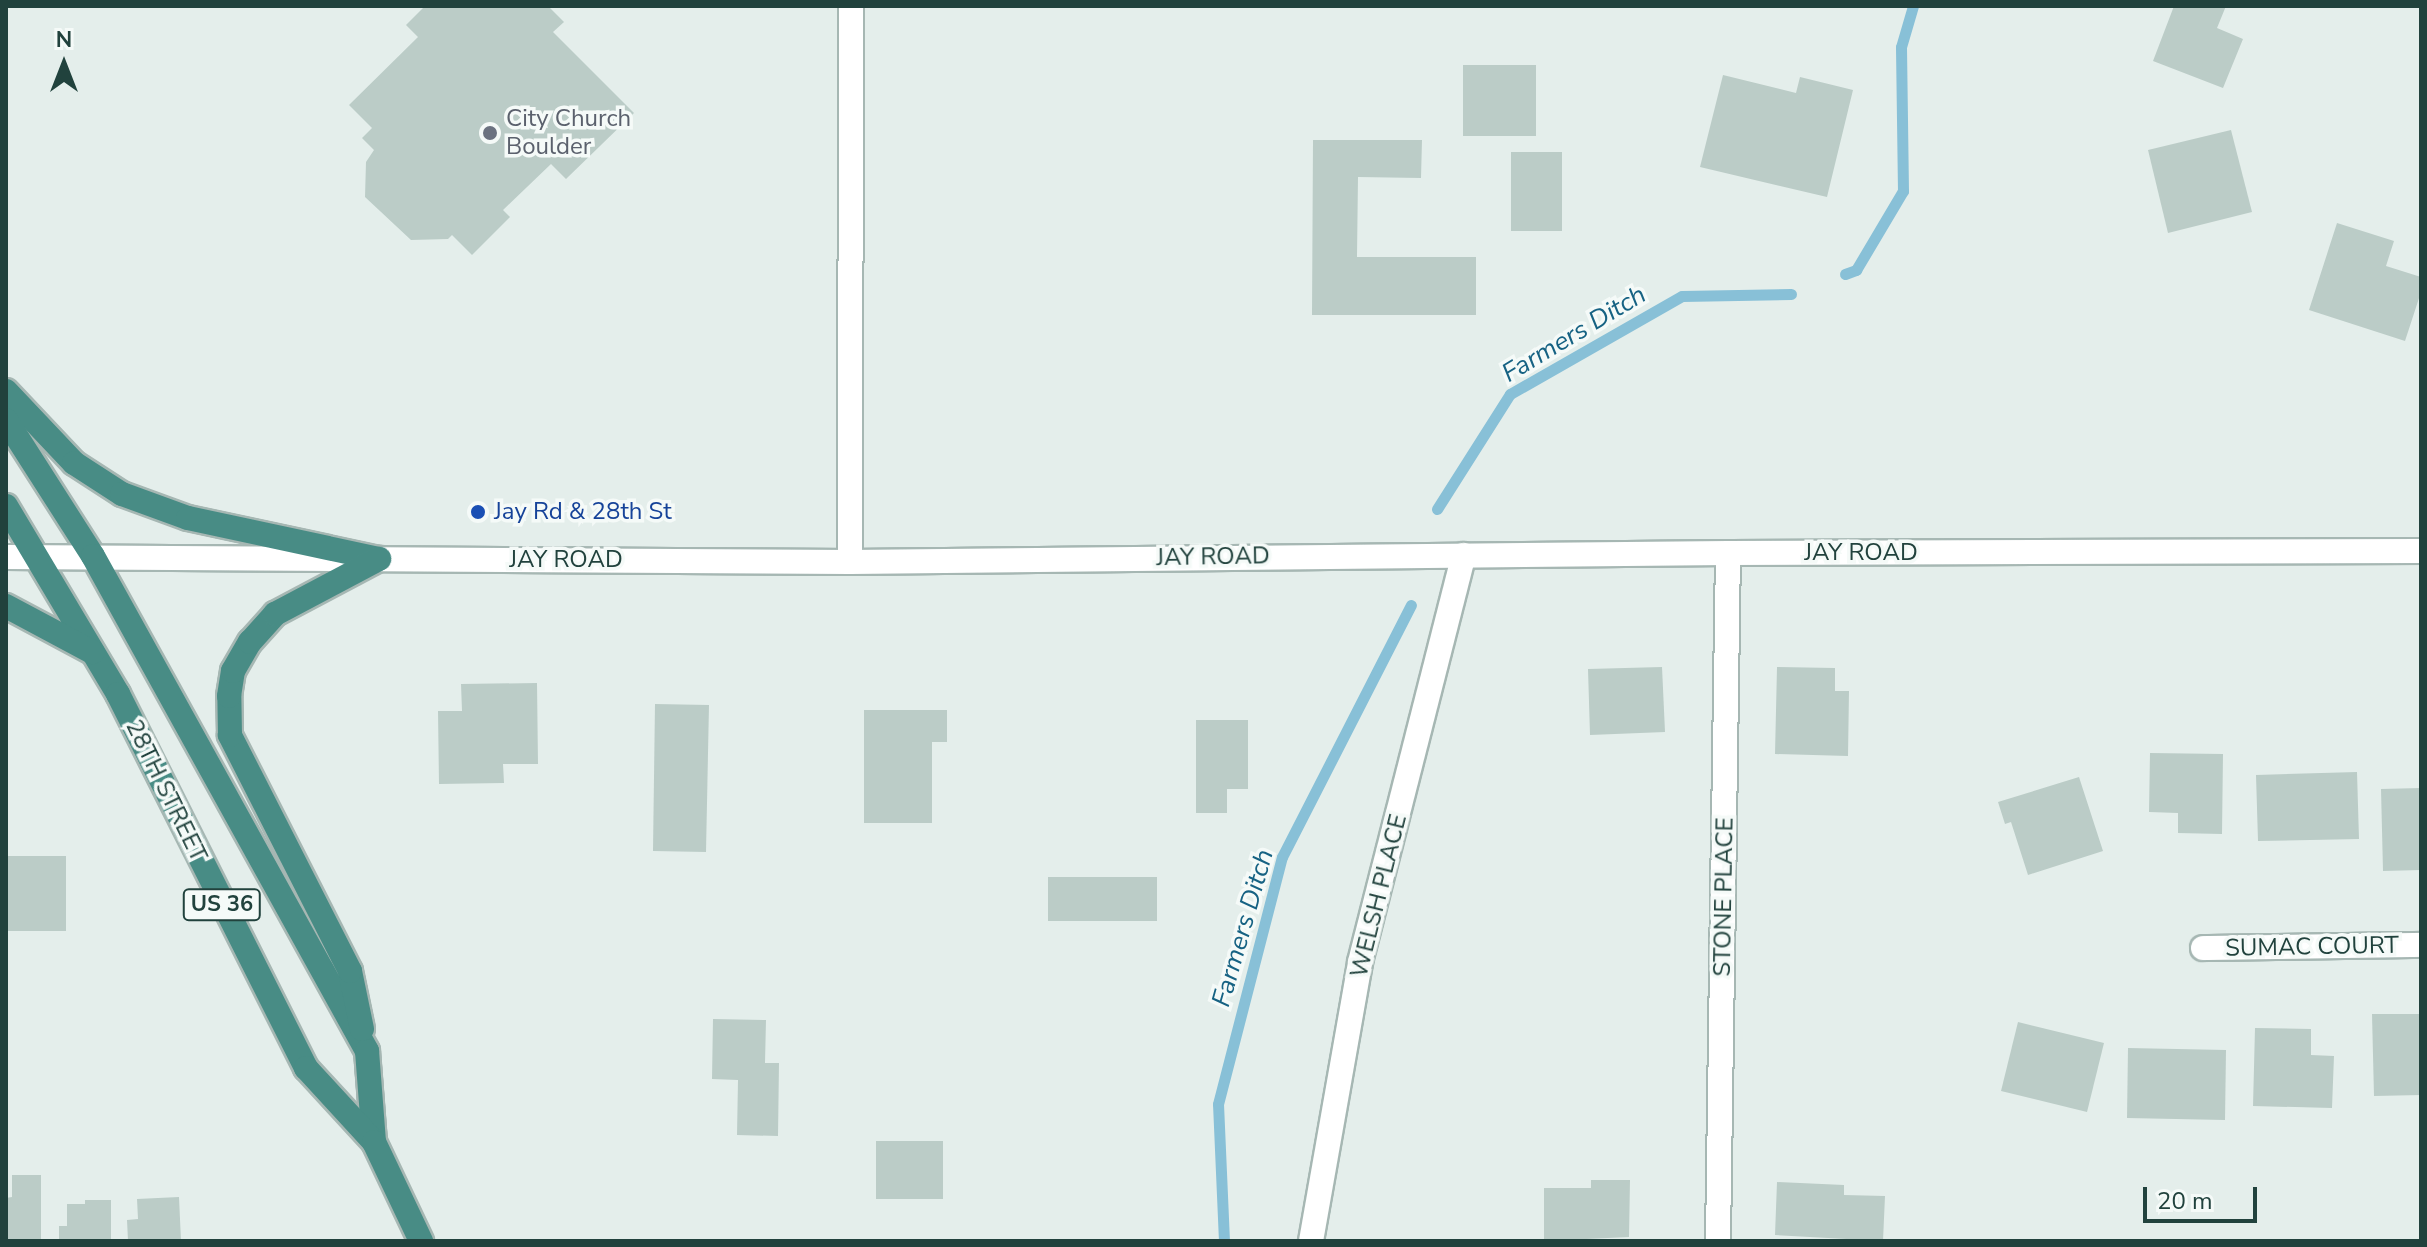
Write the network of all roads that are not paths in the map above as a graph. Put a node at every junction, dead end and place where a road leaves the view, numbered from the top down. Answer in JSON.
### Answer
{"nodes":[{"id":1,"x":851,"y":6,"type":"edge"},
{"id":2,"x":6,"y":391,"type":"edge"},
{"id":3,"x":6,"y":420,"type":"edge"},
{"id":4,"x":6,"y":506,"type":"edge"},
{"id":5,"x":2421,"y":551,"type":"edge"},
{"id":6,"x":1728,"y":553,"type":"junction"},
{"id":7,"x":1464,"y":555,"type":"junction"},
{"id":8,"x":93,"y":556,"type":"junction"},
{"id":9,"x":6,"y":557,"type":"edge"},
{"id":10,"x":38,"y":557,"type":"junction"},
{"id":11,"x":379,"y":559,"type":"junction"},
{"id":12,"x":850,"y":562,"type":"junction"},
{"id":13,"x":6,"y":606,"type":"edge"},
{"id":14,"x":92,"y":652,"type":"junction"},
{"id":15,"x":2421,"y":945,"type":"edge"},
{"id":16,"x":2203,"y":948,"type":"dead end"},
{"id":17,"x":367,"y":1051,"type":"junction"},
{"id":18,"x":374,"y":1142,"type":"junction"},
{"id":19,"x":421,"y":1241,"type":"edge"},
{"id":20,"x":1311,"y":1241,"type":"edge"},
{"id":21,"x":1718,"y":1241,"type":"edge"}],
"edges":[{"from":1,"to":12,"type":"street"},
{"from":2,"to":11,"type":"highway"},
{"from":3,"to":8,"type":"highway","number":"US 36"},
{"from":4,"to":10,"type":"highway","number":"US 36"},
{"from":5,"to":6,"type":"street","name":"JAY ROAD"},
{"from":6,"to":7,"type":"street","name":"JAY ROAD"},
{"from":6,"to":21,"type":"street","name":"STONE PLACE"},
{"from":7,"to":12,"type":"street","name":"JAY ROAD"},
{"from":7,"to":20,"type":"street","name":"WELSH PLACE"},
{"from":8,"to":10,"type":"street","name":"JAY ROAD"},
{"from":8,"to":11,"type":"street","name":"JAY ROAD"},
{"from":8,"to":17,"type":"highway","name":"28TH STREET","number":"US 36"},
{"from":9,"to":10,"type":"street","name":"JAY ROAD"},
{"from":10,"to":14,"type":"highway","name":"28TH STREET","number":"US 36"},
{"from":11,"to":12,"type":"street","name":"JAY ROAD"},
{"from":11,"to":17,"type":"highway"},
{"from":13,"to":14,"type":"highway"},
{"from":14,"to":18,"type":"highway","name":"28TH STREET","number":"US 36"},
{"from":15,"to":16,"type":"street","name":"SUMAC COURT"},
{"from":17,"to":18,"type":"highway","name":"28TH STREET","number":"US 36"},
{"from":18,"to":19,"type":"highway","name":"28TH STREET","number":"US 36"}]}
